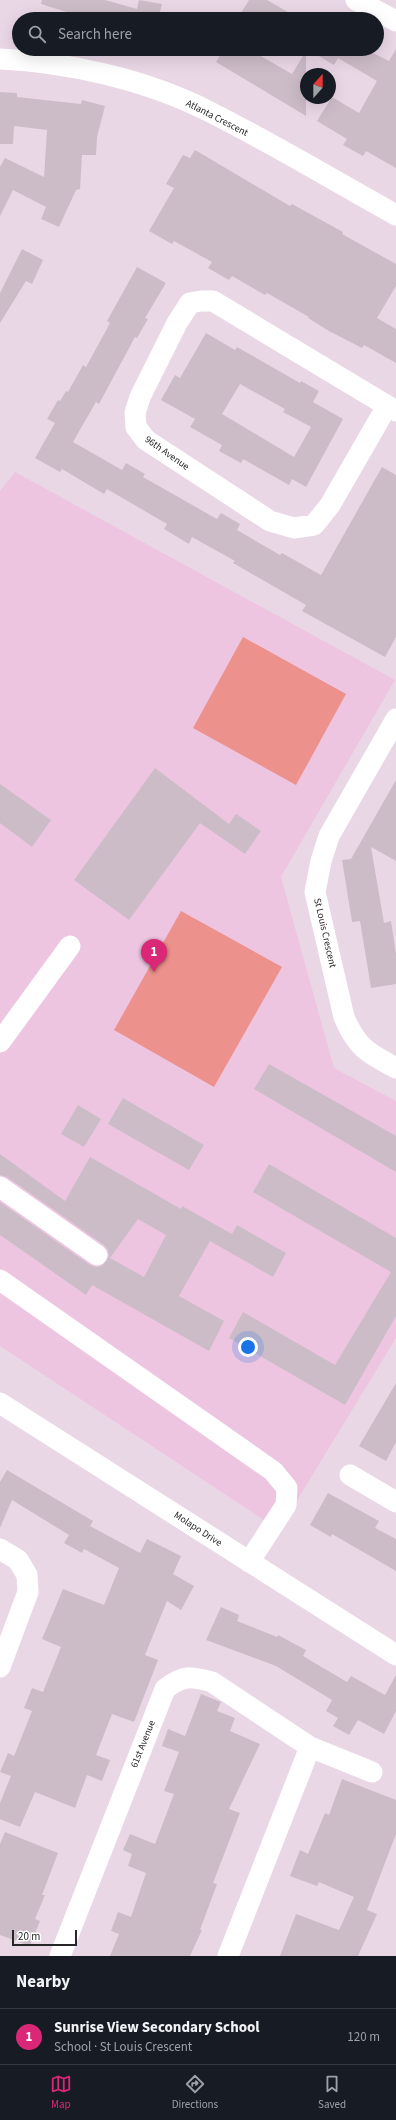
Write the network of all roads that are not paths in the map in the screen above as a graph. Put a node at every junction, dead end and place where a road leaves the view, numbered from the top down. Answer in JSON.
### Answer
{"nodes":[{"id":1,"x":356,"y":0,"type":"edge"},
{"id":2,"x":379,"y":12,"type":"edge"},
{"id":3,"x":384,"y":15,"type":"edge"},
{"id":4,"x":396,"y":21,"type":"edge"},
{"id":5,"x":0,"y":59,"type":"edge"},
{"id":6,"x":396,"y":215,"type":"edge"},
{"id":7,"x":391,"y":408,"type":"edge"},
{"id":8,"x":396,"y":719,"type":"edge"},
{"id":9,"x":70,"y":946,"type":"dead end"},
{"id":10,"x":0,"y":1042,"type":"edge"},
{"id":11,"x":396,"y":1068,"type":"edge"},
{"id":12,"x":0,"y":1187,"type":"edge"},
{"id":13,"x":97,"y":1255,"type":"dead end"},
{"id":14,"x":0,"y":1280,"type":"edge"},
{"id":15,"x":0,"y":1403,"type":"edge"},
{"id":16,"x":350,"y":1475,"type":"dead end"},
{"id":17,"x":396,"y":1502,"type":"edge"},
{"id":18,"x":0,"y":1549,"type":"edge"},
{"id":19,"x":250,"y":1562,"type":"junction"},
{"id":20,"x":396,"y":1655,"type":"edge"},
{"id":21,"x":0,"y":1667,"type":"edge"},
{"id":22,"x":310,"y":1747,"type":"junction"},
{"id":23,"x":372,"y":1772,"type":"dead end"},
{"id":24,"x":60,"y":1956,"type":"edge"},
{"id":25,"x":228,"y":1956,"type":"edge"}],
"edges":[{"from":1,"to":2,"type":"street"},
{"from":3,"to":4,"type":"street"},
{"from":5,"to":6,"type":"street","name":"Atlanta Crescent"},
{"from":7,"to":7,"type":"street","name":"96th Avenue"},
{"from":8,"to":11,"type":"street","name":"St Louis Crescent"},
{"from":9,"to":10,"type":"street"},
{"from":12,"to":13,"type":"street"},
{"from":14,"to":19,"type":"street"},
{"from":15,"to":19,"type":"street","name":"Molapo Drive"},
{"from":16,"to":17,"type":"street"},
{"from":18,"to":21,"type":"street"},
{"from":19,"to":20,"type":"street","name":"Molapo Drive"},
{"from":22,"to":23,"type":"street","name":"61st Avenue"},
{"from":22,"to":24,"type":"street","name":"61st Avenue"},
{"from":22,"to":25,"type":"street"}]}
